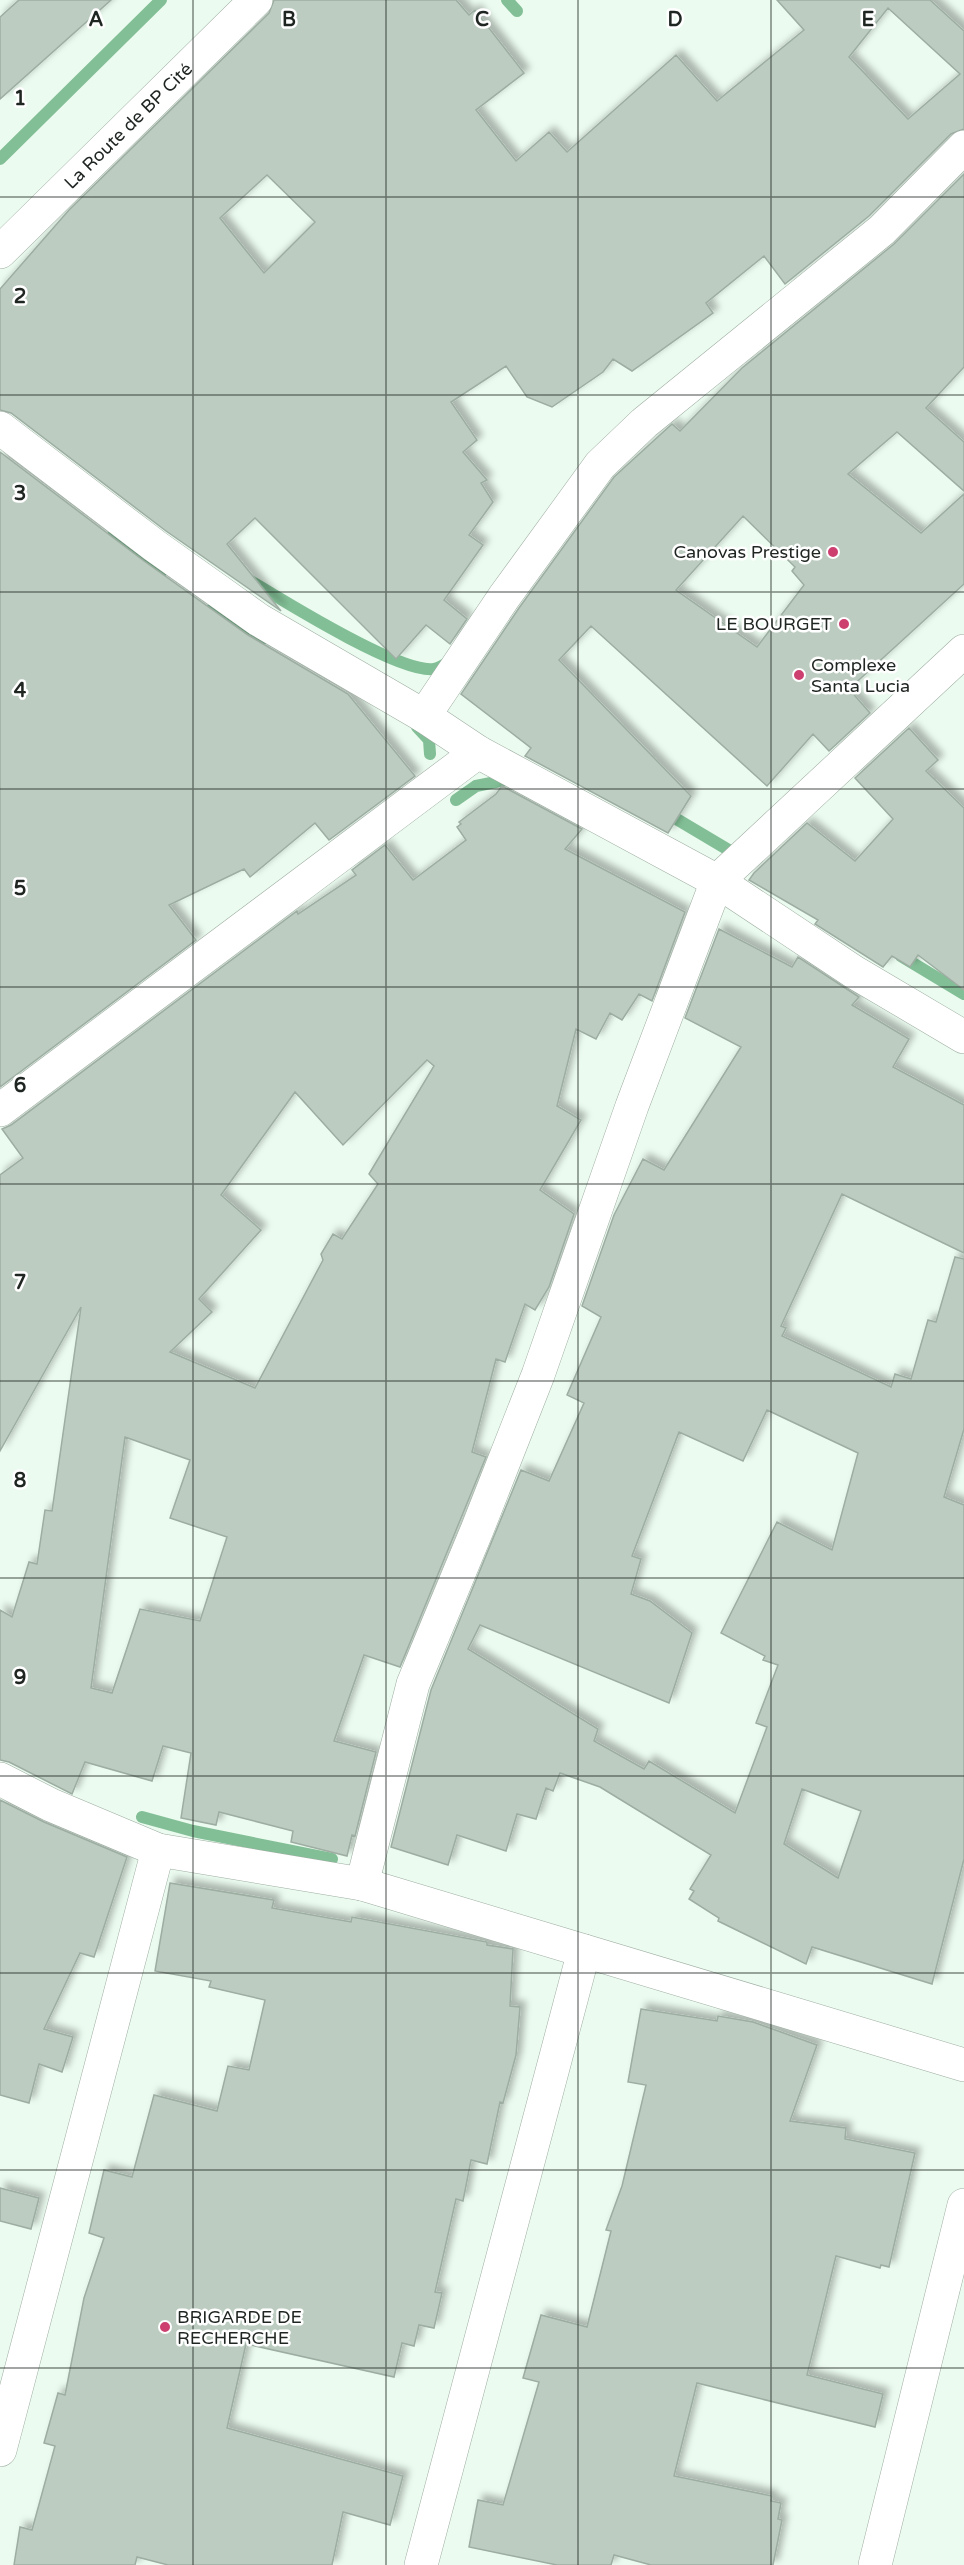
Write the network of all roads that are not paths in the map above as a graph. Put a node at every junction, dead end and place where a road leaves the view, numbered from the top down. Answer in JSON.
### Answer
{"nodes":[{"id":1,"x":256,"y":0,"type":"edge"},
{"id":2,"x":964,"y":147,"type":"edge"},
{"id":3,"x":0,"y":252,"type":"edge"},
{"id":4,"x":0,"y":428,"type":"edge"},
{"id":5,"x":964,"y":651,"type":"edge"},
{"id":6,"x":424,"y":716,"type":"junction"},
{"id":7,"x":478,"y":752,"type":"junction"},
{"id":8,"x":717,"y":881,"type":"junction"},
{"id":9,"x":964,"y":1037,"type":"edge"},
{"id":10,"x":0,"y":1110,"type":"edge"},
{"id":11,"x":0,"y":1779,"type":"edge"},
{"id":12,"x":158,"y":1850,"type":"junction"},
{"id":13,"x":363,"y":1884,"type":"junction"},
{"id":14,"x":584,"y":1951,"type":"junction"},
{"id":15,"x":964,"y":2063,"type":"edge"},
{"id":16,"x":964,"y":2205,"type":"edge"},
{"id":17,"x":0,"y":2450,"type":"edge"},
{"id":18,"x":421,"y":2565,"type":"edge"},
{"id":19,"x":875,"y":2565,"type":"edge"}],
"edges":[{"from":1,"to":3,"type":"street","name":"La Route de BP Cité"},
{"from":2,"to":6,"type":"street"},
{"from":4,"to":6,"type":"street"},
{"from":5,"to":8,"type":"street"},
{"from":6,"to":7,"type":"street"},
{"from":7,"to":8,"type":"street"},
{"from":7,"to":10,"type":"street"},
{"from":8,"to":9,"type":"street"},
{"from":8,"to":13,"type":"street"},
{"from":11,"to":12,"type":"street"},
{"from":12,"to":13,"type":"street"},
{"from":12,"to":17,"type":"street"},
{"from":13,"to":14,"type":"street"},
{"from":14,"to":15,"type":"street"},
{"from":14,"to":18,"type":"street"},
{"from":16,"to":19,"type":"street"}]}
